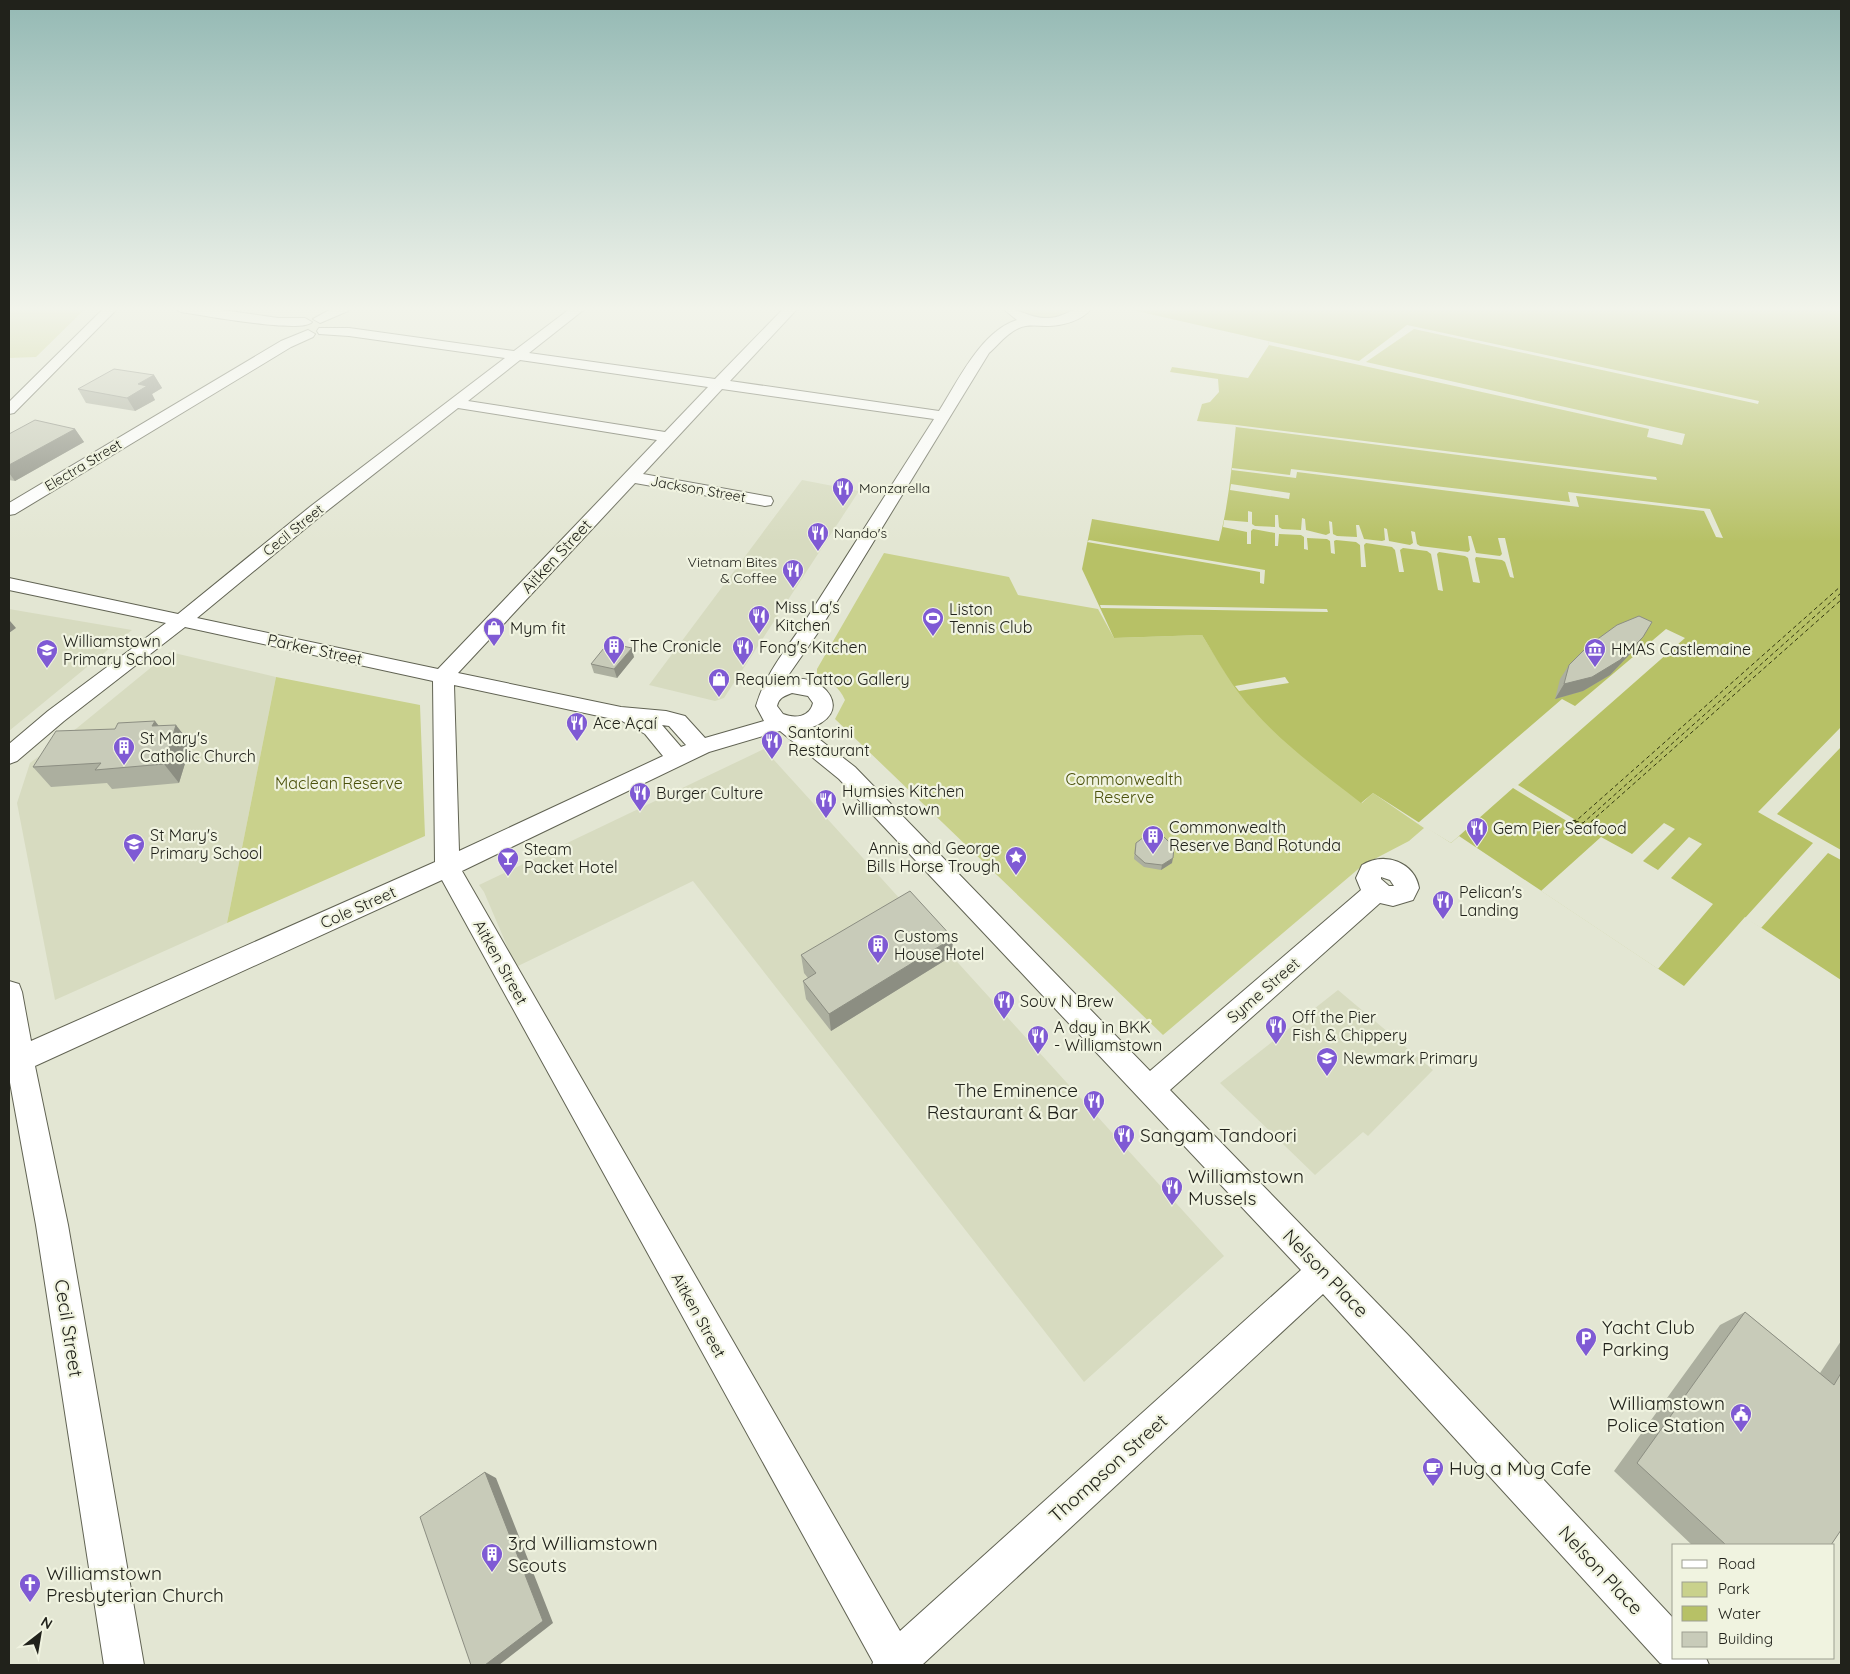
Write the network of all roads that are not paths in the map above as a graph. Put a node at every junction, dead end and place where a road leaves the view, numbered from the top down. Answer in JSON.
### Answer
{"nodes":[{"id":1,"x":33,"y":386,"type":"edge"},
{"id":2,"x":216,"y":386,"type":"edge"},
{"id":3,"x":477,"y":386,"type":"edge"},
{"id":4,"x":717,"y":386,"type":"edge"},
{"id":5,"x":734,"y":386,"type":"edge"},
{"id":6,"x":962,"y":386,"type":"edge"},
{"id":7,"x":454,"y":403,"type":"junction"},
{"id":8,"x":9,"y":410,"type":"edge"},
{"id":9,"x":944,"y":416,"type":"junction"},
{"id":10,"x":669,"y":437,"type":"junction"},
{"id":11,"x":631,"y":477,"type":"junction"},
{"id":12,"x":765,"y":501,"type":"dead end"},
{"id":13,"x":9,"y":510,"type":"edge"},
{"id":14,"x":9,"y":584,"type":"edge"},
{"id":15,"x":180,"y":620,"type":"junction"},
{"id":16,"x":807,"y":634,"type":"junction"},
{"id":17,"x":443,"y":676,"type":"junction"},
{"id":18,"x":821,"y":701,"type":"junction"},
{"id":19,"x":767,"y":702,"type":"junction"},
{"id":20,"x":621,"y":714,"type":"junction"},
{"id":21,"x":784,"y":724,"type":"junction"},
{"id":22,"x":703,"y":746,"type":"junction"},
{"id":23,"x":9,"y":756,"type":"edge"},
{"id":24,"x":677,"y":758,"type":"junction"},
{"id":25,"x":847,"y":773,"type":"junction"},
{"id":26,"x":447,"y":867,"type":"junction"},
{"id":27,"x":1377,"y":891,"type":"dead end"},
{"id":28,"x":9,"y":992,"type":"edge"},
{"id":29,"x":14,"y":1062,"type":"edge"},
{"id":30,"x":1149,"y":1090,"type":"junction"},
{"id":31,"x":1324,"y":1271,"type":"junction"},
{"id":32,"x":1672,"y":1647,"type":"edge"},
{"id":33,"x":895,"y":1664,"type":"edge"},
{"id":34,"x":124,"y":1665,"type":"edge"}],
"edges":[{"from":1,"to":8,"type":"street"},
{"from":2,"to":13,"type":"street","name":"Electra Street"},
{"from":3,"to":7,"type":"street","name":"Cecil Street"},
{"from":4,"to":10,"type":"street","name":"Aitken Street"},
{"from":5,"to":9,"type":"street","name":"Electra Street"},
{"from":6,"to":9,"type":"street"},
{"from":7,"to":10,"type":"street"},
{"from":7,"to":15,"type":"street","name":"Cecil Street"},
{"from":9,"to":16,"type":"street"},
{"from":10,"to":11,"type":"street","name":"Aitken Street"},
{"from":11,"to":12,"type":"street","name":"Jackson Street"},
{"from":11,"to":17,"type":"street","name":"Aitken Street"},
{"from":14,"to":15,"type":"street","name":"Parker Street"},
{"from":15,"to":17,"type":"street","name":"Parker Street"},
{"from":15,"to":23,"type":"street","name":"Cecil Street"},
{"from":16,"to":18,"type":"street"},
{"from":16,"to":19,"type":"street"},
{"from":17,"to":20,"type":"street","name":"Parker Street"},
{"from":17,"to":26,"type":"street","name":"Aitken Street"},
{"from":18,"to":19,"type":"street","name":"Cole Street"},
{"from":18,"to":21,"type":"street","name":"Cole Street"},
{"from":18,"to":25,"type":"street","name":"Nelson Place"},
{"from":19,"to":21,"type":"street"},
{"from":19,"to":22,"type":"street","name":"Cole Street"},
{"from":20,"to":22,"type":"street","name":"Parker Street"},
{"from":20,"to":24,"type":"street","name":"Parker Street"},
{"from":21,"to":22,"type":"street","name":"Cole Street"},
{"from":21,"to":25,"type":"street","name":"Nelson Place"},
{"from":22,"to":24,"type":"street","name":"Cole Street"},
{"from":24,"to":26,"type":"street","name":"Cole Street"},
{"from":25,"to":30,"type":"street","name":"Nelson Place"},
{"from":26,"to":29,"type":"street","name":"Cole Street"},
{"from":26,"to":33,"type":"street","name":"Aitken Street"},
{"from":27,"to":30,"type":"street","name":"Syme Street"},
{"from":28,"to":29,"type":"street","name":"Cecil Street"},
{"from":29,"to":34,"type":"street","name":"Cecil Street"},
{"from":30,"to":31,"type":"street","name":"Nelson Place"},
{"from":31,"to":32,"type":"street","name":"Nelson Place"},
{"from":31,"to":33,"type":"street","name":"Thompson Street"}]}
